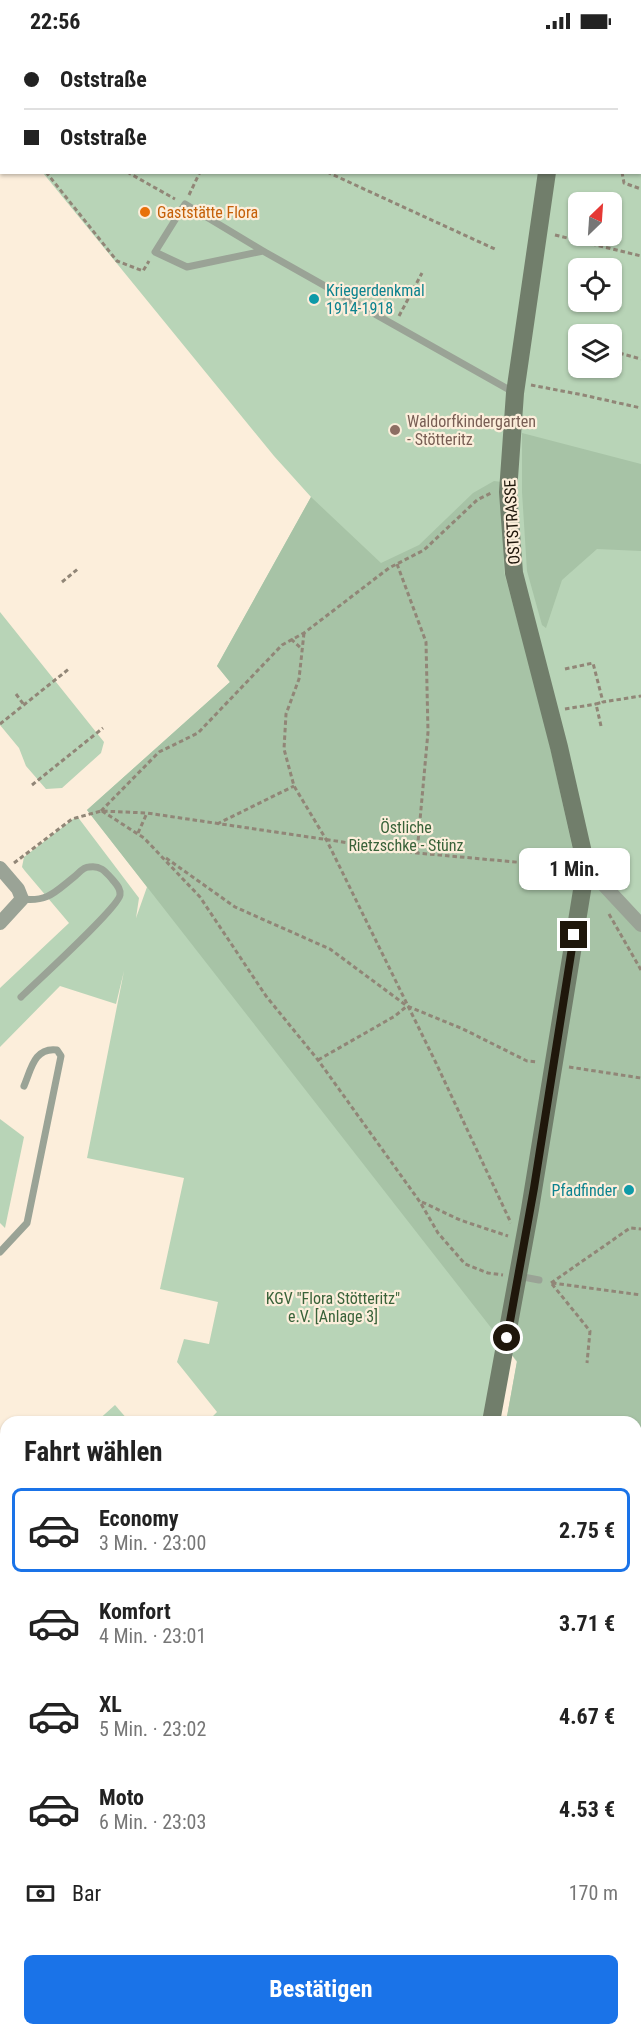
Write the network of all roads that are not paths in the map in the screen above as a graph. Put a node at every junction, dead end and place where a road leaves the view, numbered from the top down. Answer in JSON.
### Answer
{"nodes":[{"id":1,"x":547,"y":174,"type":"edge"},
{"id":2,"x":263,"y":251,"type":"junction"},
{"id":3,"x":521,"y":389,"type":"junction"},
{"id":4,"x":586,"y":866,"type":"junction"},
{"id":5,"x":2,"y":870,"type":"edge"},
{"id":6,"x":22,"y":899,"type":"junction"},
{"id":7,"x":0,"y":923,"type":"edge"},
{"id":8,"x":641,"y":925,"type":"edge"},
{"id":9,"x":21,"y":997,"type":"dead end"},
{"id":10,"x":24,"y":1086,"type":"dead end"},
{"id":11,"x":0,"y":1252,"type":"edge"},
{"id":12,"x":518,"y":1276,"type":"junction"},
{"id":13,"x":538,"y":1280,"type":"dead end"},
{"id":14,"x":492,"y":1416,"type":"edge"}],
"edges":[{"from":1,"to":3,"type":"street","name":"OSTSTRASSE"},
{"from":2,"to":2,"type":"lane"},
{"from":2,"to":3,"type":"lane"},
{"from":3,"to":4,"type":"street","name":"OSTSTRASSE"},
{"from":4,"to":8,"type":"street"},
{"from":4,"to":12,"type":"street","name":"OSTSTRASSE"},
{"from":5,"to":6,"type":"street"},
{"from":6,"to":7,"type":"street"},
{"from":6,"to":9,"type":"lane"},
{"from":10,"to":11,"type":"lane"},
{"from":12,"to":13,"type":"lane"},
{"from":12,"to":14,"type":"street","name":"OSTSTRASSE"}]}
